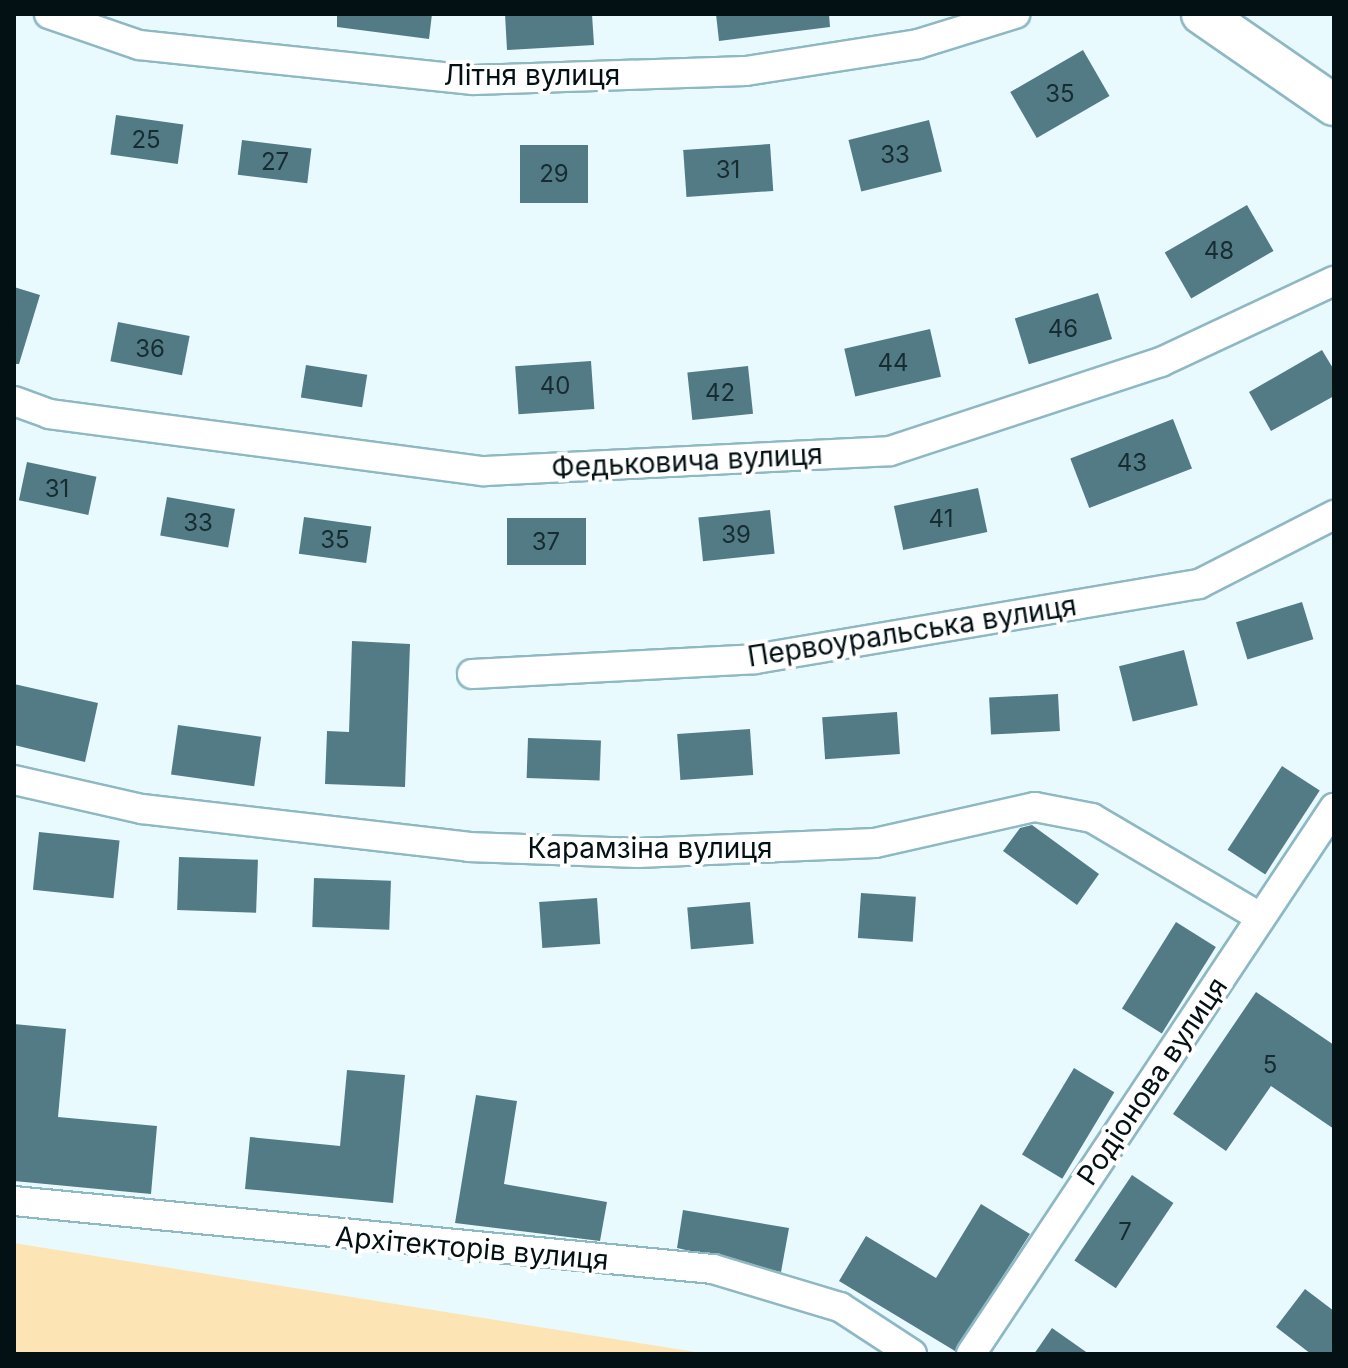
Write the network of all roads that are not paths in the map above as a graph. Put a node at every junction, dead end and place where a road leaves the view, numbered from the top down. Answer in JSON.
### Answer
{"nodes":[{"id":1,"x":49,"y":14,"type":"edge"},
{"id":2,"x":1015,"y":14,"type":"edge"},
{"id":3,"x":1202,"y":14,"type":"edge"},
{"id":4,"x":1334,"y":105,"type":"edge"},
{"id":5,"x":1334,"y":281,"type":"edge"},
{"id":6,"x":14,"y":401,"type":"edge"},
{"id":7,"x":1334,"y":515,"type":"edge"},
{"id":8,"x":472,"y":674,"type":"dead end"},
{"id":9,"x":14,"y":780,"type":"edge"},
{"id":10,"x":1334,"y":808,"type":"edge"},
{"id":11,"x":1260,"y":917,"type":"junction"},
{"id":12,"x":14,"y":1201,"type":"edge"},
{"id":13,"x":912,"y":1354,"type":"edge"},
{"id":14,"x":971,"y":1354,"type":"edge"}],
"edges":[{"from":1,"to":2,"type":"street","name":"Літня вулиця"},
{"from":3,"to":4,"type":"street"},
{"from":5,"to":6,"type":"street","name":"Федьковича вулиця"},
{"from":7,"to":8,"type":"street","name":"Первоуральська вулиця"},
{"from":9,"to":11,"type":"street","name":"Карамзіна вулиця"},
{"from":10,"to":11,"type":"street","name":"Родіонова вулиця"},
{"from":11,"to":14,"type":"street","name":"Родіонова вулиця"},
{"from":12,"to":13,"type":"street","name":"Архітекторів вулиця"}]}
